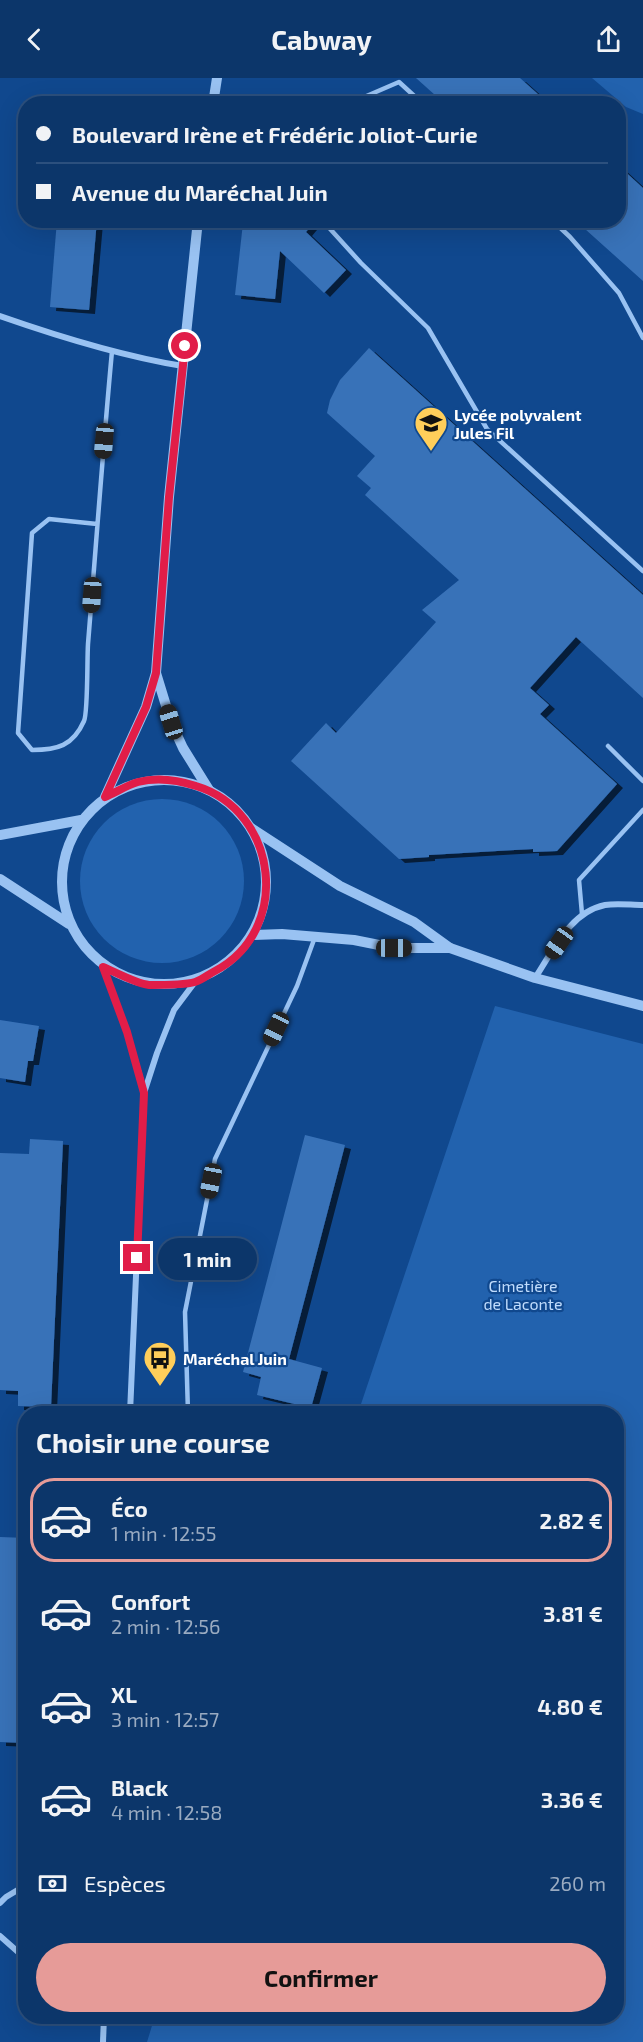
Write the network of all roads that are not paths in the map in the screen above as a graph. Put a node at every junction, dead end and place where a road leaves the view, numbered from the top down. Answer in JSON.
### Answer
{"nodes":[{"id":1,"x":217,"y":78,"type":"edge"},
{"id":2,"x":214,"y":96,"type":"edge"},
{"id":3,"x":367,"y":96,"type":"edge"},
{"id":4,"x":414,"y":96,"type":"edge"},
{"id":5,"x":197,"y":228,"type":"edge"},
{"id":6,"x":329,"y":228,"type":"edge"},
{"id":7,"x":560,"y":228,"type":"edge"},
{"id":8,"x":0,"y":316,"type":"edge"},
{"id":9,"x":643,"y":338,"type":"edge"},
{"id":10,"x":112,"y":350,"type":"junction"},
{"id":11,"x":183,"y":366,"type":"junction"},
{"id":12,"x":97,"y":524,"type":"junction"},
{"id":13,"x":643,"y":571,"type":"edge"},
{"id":14,"x":156,"y":673,"type":"junction"},
{"id":15,"x":608,"y":746,"type":"dead end"},
{"id":16,"x":643,"y":781,"type":"edge"},
{"id":17,"x":209,"y":790,"type":"junction"},
{"id":18,"x":105,"y":797,"type":"junction"},
{"id":19,"x":643,"y":810,"type":"edge"},
{"id":20,"x":81,"y":820,"type":"junction"},
{"id":21,"x":251,"y":828,"type":"junction"},
{"id":22,"x":0,"y":836,"type":"edge"},
{"id":23,"x":0,"y":879,"type":"edge"},
{"id":24,"x":643,"y":905,"type":"edge"},
{"id":25,"x":582,"y":914,"type":"junction"},
{"id":26,"x":69,"y":924,"type":"junction"},
{"id":27,"x":253,"y":935,"type":"junction"},
{"id":28,"x":315,"y":937,"type":"junction"},
{"id":29,"x":450,"y":948,"type":"junction"},
{"id":30,"x":103,"y":967,"type":"junction"},
{"id":31,"x":535,"y":978,"type":"junction"},
{"id":32,"x":195,"y":982,"type":"junction"},
{"id":33,"x":643,"y":1006,"type":"edge"},
{"id":34,"x":144,"y":1093,"type":"junction"},
{"id":35,"x":130,"y":1406,"type":"edge"},
{"id":36,"x":188,"y":1406,"type":"edge"},
{"id":37,"x":18,"y":1890,"type":"edge"},
{"id":38,"x":0,"y":1903,"type":"edge"},
{"id":39,"x":0,"y":1936,"type":"edge"},
{"id":40,"x":18,"y":1952,"type":"edge"},
{"id":41,"x":104,"y":2024,"type":"edge"},
{"id":42,"x":103,"y":2042,"type":"edge"}],
"edges":[{"from":1,"to":2,"type":"street"},
{"from":3,"to":4,"type":"lane"},
{"from":5,"to":11,"type":"street"},
{"from":6,"to":13,"type":"lane"},
{"from":7,"to":9,"type":"lane"},
{"from":8,"to":10,"type":"street"},
{"from":10,"to":11,"type":"street"},
{"from":10,"to":12,"type":"lane"},
{"from":11,"to":14,"type":"street"},
{"from":12,"to":12,"type":"lane"},
{"from":14,"to":17,"type":"street"},
{"from":14,"to":18,"type":"street"},
{"from":15,"to":16,"type":"lane"},
{"from":17,"to":18,"type":"street"},
{"from":17,"to":21,"type":"street"},
{"from":18,"to":20,"type":"street"},
{"from":19,"to":25,"type":"lane"},
{"from":20,"to":22,"type":"street"},
{"from":20,"to":26,"type":"street"},
{"from":21,"to":27,"type":"street"},
{"from":21,"to":29,"type":"street"},
{"from":23,"to":26,"type":"street"},
{"from":24,"to":25,"type":"street"},
{"from":25,"to":31,"type":"street"},
{"from":26,"to":30,"type":"street"},
{"from":27,"to":28,"type":"street"},
{"from":27,"to":32,"type":"street"},
{"from":28,"to":29,"type":"street"},
{"from":28,"to":36,"type":"lane"},
{"from":29,"to":31,"type":"street"},
{"from":30,"to":32,"type":"street"},
{"from":30,"to":34,"type":"street"},
{"from":31,"to":33,"type":"street"},
{"from":32,"to":34,"type":"street"},
{"from":34,"to":35,"type":"street"},
{"from":37,"to":38,"type":"street"},
{"from":39,"to":40,"type":"street"},
{"from":41,"to":42,"type":"street"}]}
